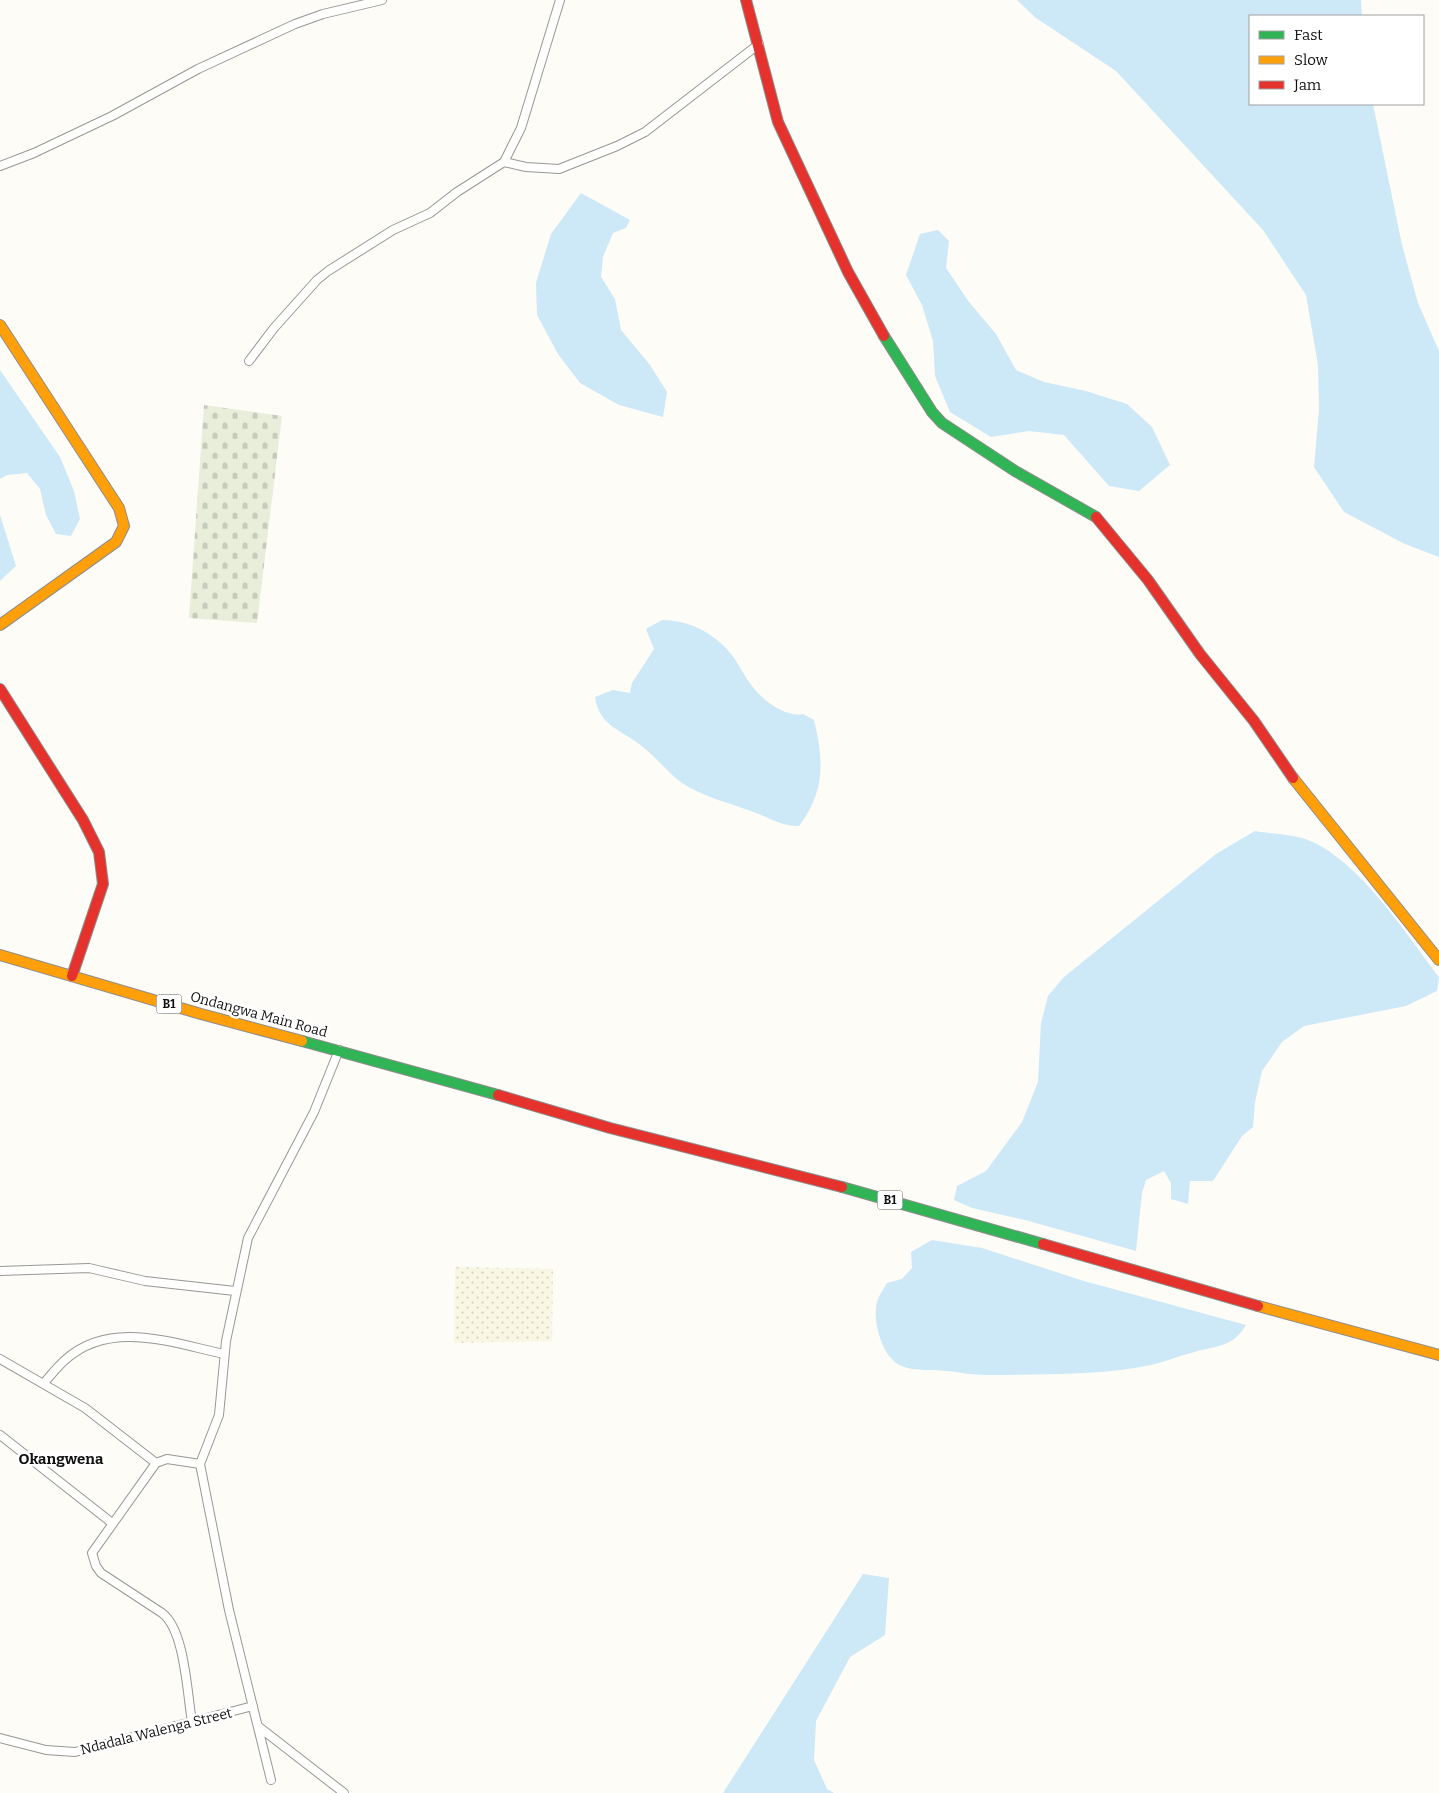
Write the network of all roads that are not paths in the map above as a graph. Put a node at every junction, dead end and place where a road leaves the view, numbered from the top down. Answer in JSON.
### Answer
{"nodes":[{"id":1,"x":382,"y":0,"type":"edge"},
{"id":2,"x":560,"y":0,"type":"edge"},
{"id":3,"x":746,"y":0,"type":"edge"},
{"id":4,"x":759,"y":44,"type":"junction"},
{"id":5,"x":504,"y":162,"type":"junction"},
{"id":6,"x":0,"y":166,"type":"edge"},
{"id":7,"x":0,"y":325,"type":"edge"},
{"id":8,"x":249,"y":361,"type":"dead end"},
{"id":9,"x":0,"y":625,"type":"edge"},
{"id":10,"x":0,"y":690,"type":"edge"},
{"id":11,"x":0,"y":955,"type":"edge"},
{"id":12,"x":1439,"y":960,"type":"edge"},
{"id":13,"x":72,"y":976,"type":"junction"},
{"id":14,"x":339,"y":1050,"type":"junction"},
{"id":15,"x":0,"y":1272,"type":"edge"},
{"id":16,"x":235,"y":1291,"type":"junction"},
{"id":17,"x":224,"y":1354,"type":"junction"},
{"id":18,"x":1439,"y":1355,"type":"edge"},
{"id":19,"x":0,"y":1359,"type":"edge"},
{"id":20,"x":44,"y":1383,"type":"junction"},
{"id":21,"x":0,"y":1435,"type":"edge"},
{"id":22,"x":156,"y":1463,"type":"junction"},
{"id":23,"x":200,"y":1464,"type":"junction"},
{"id":24,"x":112,"y":1522,"type":"junction"},
{"id":25,"x":253,"y":1706,"type":"junction"},
{"id":26,"x":192,"y":1722,"type":"junction"},
{"id":27,"x":259,"y":1727,"type":"junction"},
{"id":28,"x":0,"y":1738,"type":"edge"},
{"id":29,"x":271,"y":1780,"type":"dead end"},
{"id":30,"x":344,"y":1793,"type":"edge"}],
"edges":[{"from":1,"to":6,"type":"street"},
{"from":2,"to":5,"type":"street"},
{"from":3,"to":4,"type":"street"},
{"from":4,"to":5,"type":"street"},
{"from":4,"to":12,"type":"street"},
{"from":5,"to":8,"type":"street"},
{"from":7,"to":9,"type":"street"},
{"from":10,"to":13,"type":"street"},
{"from":11,"to":13,"type":"street","name":"Ondangwa Main Road","number":"B1"},
{"from":13,"to":14,"type":"street","name":"Ondangwa Main Road","number":"B1"},
{"from":14,"to":16,"type":"street"},
{"from":14,"to":18,"type":"street","number":"B1"},
{"from":15,"to":16,"type":"street"},
{"from":16,"to":17,"type":"street"},
{"from":17,"to":20,"type":"street"},
{"from":17,"to":23,"type":"street"},
{"from":19,"to":20,"type":"street"},
{"from":20,"to":22,"type":"street"},
{"from":21,"to":24,"type":"street"},
{"from":22,"to":23,"type":"street"},
{"from":22,"to":24,"type":"street"},
{"from":23,"to":25,"type":"street"},
{"from":24,"to":26,"type":"street"},
{"from":25,"to":26,"type":"street","name":"Ndadala Walenga Street"},
{"from":25,"to":27,"type":"street"},
{"from":26,"to":28,"type":"street","name":"Ndadala Walenga Street"},
{"from":27,"to":29,"type":"street"},
{"from":27,"to":30,"type":"street"}]}
